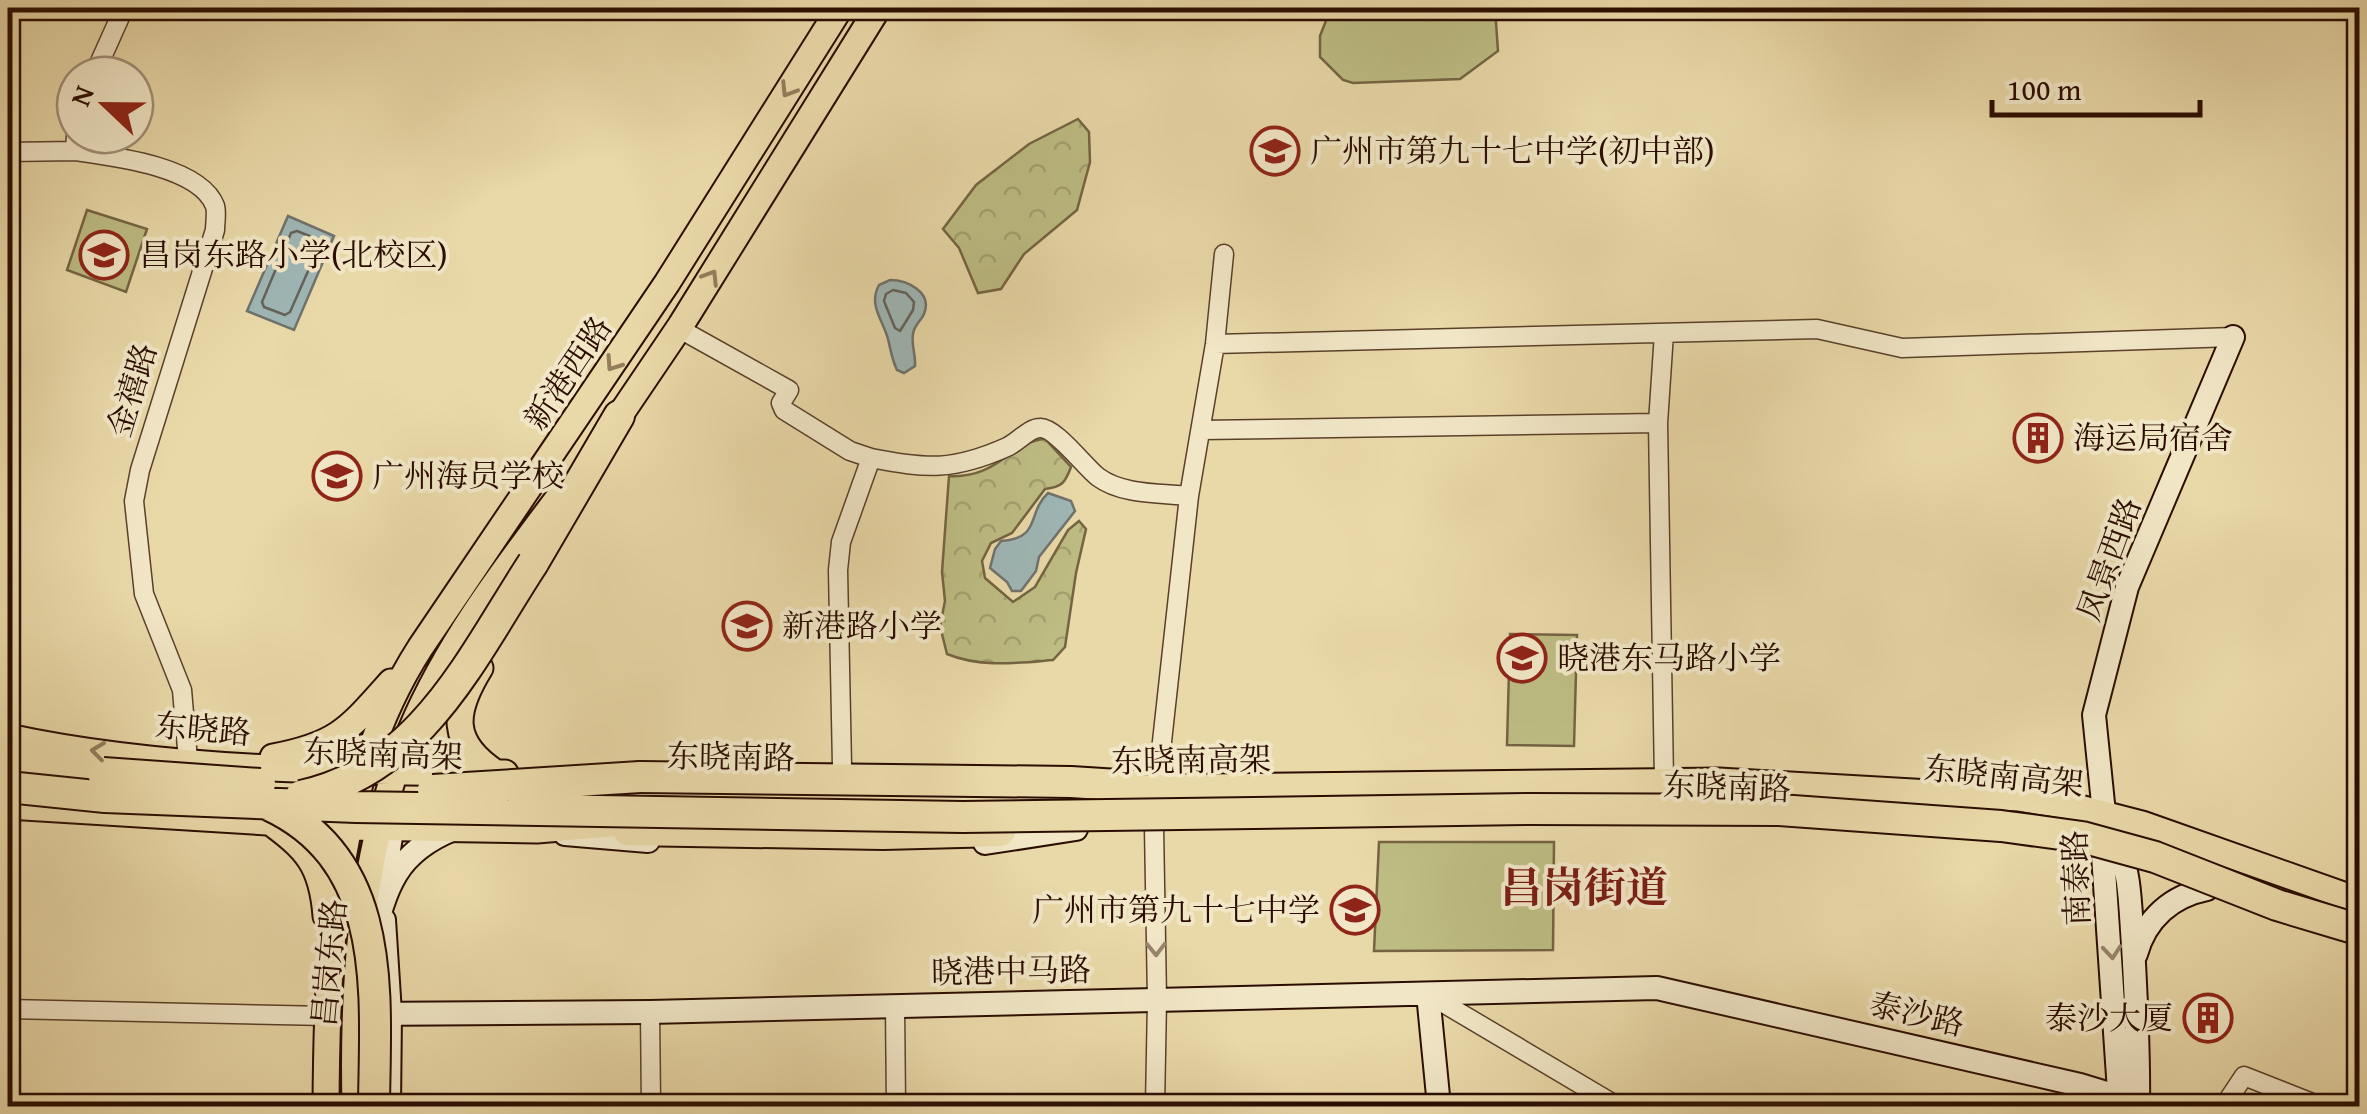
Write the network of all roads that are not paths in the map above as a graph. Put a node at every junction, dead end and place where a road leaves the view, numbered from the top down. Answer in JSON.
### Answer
{"nodes":[{"id":1,"x":124,"y":8,"type":"edge"},
{"id":2,"x":840,"y":8,"type":"edge"},
{"id":3,"x":878,"y":8,"type":"edge"},
{"id":4,"x":103,"y":55,"type":"edge"},
{"id":5,"x":55,"y":146,"type":"edge"},
{"id":6,"x":8,"y":152,"type":"edge"},
{"id":7,"x":113,"y":155,"type":"edge"},
{"id":8,"x":1224,"y":254,"type":"dead end"},
{"id":9,"x":678,"y":328,"type":"junction"},
{"id":10,"x":1664,"y":332,"type":"junction"},
{"id":11,"x":2233,"y":337,"type":"joint"},
{"id":12,"x":1215,"y":344,"type":"junction"},
{"id":13,"x":619,"y":416,"type":"junction"},
{"id":14,"x":1658,"y":422,"type":"junction"},
{"id":15,"x":1201,"y":430,"type":"junction"},
{"id":16,"x":871,"y":458,"type":"junction"},
{"id":17,"x":1189,"y":496,"type":"junction"},
{"id":18,"x":420,"y":648,"type":"junction"},
{"id":19,"x":387,"y":712,"type":"junction"},
{"id":20,"x":414,"y":722,"type":"junction"},
{"id":21,"x":188,"y":760,"type":"junction"},
{"id":22,"x":10,"y":762,"type":"edge"},
{"id":23,"x":226,"y":764,"type":"junction"},
{"id":24,"x":842,"y":766,"type":"junction"},
{"id":25,"x":576,"y":772,"type":"junction"},
{"id":26,"x":103,"y":773,"type":"junction"},
{"id":27,"x":496,"y":773,"type":"junction"},
{"id":28,"x":1664,"y":781,"type":"junction"},
{"id":29,"x":1146,"y":787,"type":"junction"},
{"id":30,"x":648,"y":789,"type":"junction"},
{"id":31,"x":619,"y":792,"type":"junction"},
{"id":32,"x":389,"y":794,"type":"junction"},
{"id":33,"x":8,"y":806,"type":"edge"},
{"id":34,"x":2104,"y":813,"type":"junction"},
{"id":35,"x":244,"y":814,"type":"junction"},
{"id":36,"x":620,"y":823,"type":"junction"},
{"id":37,"x":458,"y":828,"type":"junction"},
{"id":38,"x":1154,"y":828,"type":"junction"},
{"id":39,"x":1076,"y":829,"type":"junction"},
{"id":40,"x":537,"y":830,"type":"junction"},
{"id":41,"x":350,"y":831,"type":"junction"},
{"id":42,"x":2114,"y":858,"type":"junction"},
{"id":43,"x":2207,"y":890,"type":"junction"},
{"id":44,"x":2360,"y":900,"type":"edge"},
{"id":45,"x":382,"y":904,"type":"junction"},
{"id":46,"x":2360,"y":912,"type":"edge"},
{"id":47,"x":2360,"y":930,"type":"edge"},
{"id":48,"x":2360,"y":942,"type":"edge"},
{"id":49,"x":2134,"y":962,"type":"junction"},
{"id":50,"x":330,"y":964,"type":"junction"},
{"id":51,"x":1669,"y":991,"type":"joint"},
{"id":52,"x":1428,"y":994,"type":"junction"},
{"id":53,"x":1157,"y":1000,"type":"junction"},
{"id":54,"x":895,"y":1006,"type":"junction"},
{"id":55,"x":8,"y":1009,"type":"edge"},
{"id":56,"x":650,"y":1012,"type":"junction"},
{"id":57,"x":390,"y":1013,"type":"junction"},
{"id":58,"x":355,"y":1014,"type":"junction"},
{"id":59,"x":327,"y":1016,"type":"junction"},
{"id":60,"x":2133,"y":1103,"type":"edge"},
{"id":61,"x":326,"y":1106,"type":"edge"},
{"id":62,"x":355,"y":1106,"type":"edge"},
{"id":63,"x":374,"y":1106,"type":"edge"},
{"id":64,"x":389,"y":1106,"type":"edge"},
{"id":65,"x":651,"y":1106,"type":"edge"},
{"id":66,"x":896,"y":1106,"type":"edge"},
{"id":67,"x":1155,"y":1106,"type":"edge"},
{"id":68,"x":1439,"y":1106,"type":"edge"},
{"id":69,"x":1617,"y":1106,"type":"edge"},
{"id":70,"x":2224,"y":1106,"type":"edge"},
{"id":71,"x":2320,"y":1106,"type":"edge"}],
"edges":[{"from":1,"to":4,"type":"street"},
{"from":2,"to":18,"type":"main road","name":"新港西路","one_way":true},
{"from":9,"to":3,"type":"main road","name":"新港西路","one_way":true},
{"from":5,"to":6,"type":"street"},
{"from":7,"to":21,"type":"street","name":"金禧路"},
{"from":8,"to":12,"type":"street"},
{"from":9,"to":13,"type":"main road","name":"新港西路"},
{"from":9,"to":16,"type":"street"},
{"from":10,"to":11,"type":"street"},
{"from":10,"to":12,"type":"street"},
{"from":10,"to":14,"type":"street"},
{"from":11,"to":34,"type":"street","name":"凤景西路"},
{"from":12,"to":15,"type":"street"},
{"from":13,"to":20,"type":"main road","name":"新港西路"},
{"from":13,"to":27,"type":"main road"},
{"from":13,"to":35,"type":"highway","bridge":true},
{"from":14,"to":15,"type":"street"},
{"from":14,"to":28,"type":"street"},
{"from":15,"to":17,"type":"street"},
{"from":16,"to":17,"type":"street"},
{"from":16,"to":24,"type":"street"},
{"from":17,"to":29,"type":"street"},
{"from":18,"to":19,"type":"main road","name":"新港西路"},
{"from":18,"to":23,"type":"main road"},
{"from":19,"to":20,"type":"main road"},
{"from":19,"to":32,"type":"main road","name":"新港西路"},
{"from":20,"to":32,"type":"main road","name":"新港西路"},
{"from":21,"to":22,"type":"main road","name":"东晓路","one_way":true},
{"from":21,"to":23,"type":"main road","name":"东晓路"},
{"from":22,"to":26,"type":"highway","name":"东晓南高架"},
{"from":22,"to":35,"type":"highway","name":"东晓南高架","bridge":true},
{"from":23,"to":32,"type":"main road","name":"东晓路"},
{"from":23,"to":35,"type":"street"},
{"from":24,"to":25,"type":"street","name":"东晓南路"},
{"from":24,"to":29,"type":"street","name":"东晓南路"},
{"from":25,"to":27,"type":"main road","name":"东晓南路"},
{"from":25,"to":30,"type":"main road"},
{"from":26,"to":32,"type":"highway","name":"东晓南高架","bridge":true},
{"from":26,"to":63,"type":"highway","bridge":true},
{"from":27,"to":32,"type":"main road","name":"东晓南路"},
{"from":28,"to":29,"type":"main road","name":"东晓南路"},
{"from":28,"to":34,"type":"main road","name":"东晓南路"},
{"from":29,"to":30,"type":"main road","name":"东晓南路"},
{"from":29,"to":32,"type":"highway","bridge":true},
{"from":30,"to":31,"type":"main road","name":"东晓南路"},
{"from":31,"to":32,"type":"main road","name":"东晓南路"},
{"from":31,"to":36,"type":"street"},
{"from":32,"to":35,"type":"highway","name":"东晓南高架","bridge":true},
{"from":32,"to":37,"type":"main road","name":"东晓南路"},
{"from":32,"to":39,"type":"highway","bridge":true},
{"from":32,"to":41,"type":"main road"},
{"from":32,"to":41,"type":"main road","name":"新港西路"},
{"from":32,"to":45,"type":"street"},
{"from":32,"to":46,"type":"highway","name":"东晓南高架","bridge":true},
{"from":32,"to":47,"type":"highway","name":"东晓南高架","bridge":true},
{"from":32,"to":58,"type":"main road","name":"昌岗东路"},
{"from":33,"to":35,"type":"main road"},
{"from":34,"to":42,"type":"street","name":"南泰路"},
{"from":34,"to":44,"type":"main road","name":"东晓南路"},
{"from":35,"to":41,"type":"main road"},
{"from":35,"to":50,"type":"main road"},
{"from":36,"to":39,"type":"main road","name":"东晓南路"},
{"from":36,"to":40,"type":"main road","name":"东晓南路"},
{"from":37,"to":40,"type":"main road","name":"东晓南路"},
{"from":37,"to":45,"type":"street"},
{"from":38,"to":39,"type":"main road","name":"东晓南路"},
{"from":38,"to":42,"type":"main road","name":"东晓南路"},
{"from":38,"to":53,"type":"street","one_way":true},
{"from":39,"to":40,"type":"street","name":"东晓南路"},
{"from":41,"to":50,"type":"main road","name":"昌岗东路"},
{"from":42,"to":43,"type":"main road","name":"东晓南路"},
{"from":42,"to":49,"type":"street","name":"南泰路"},
{"from":42,"to":60,"type":"street","name":"南泰路","one_way":true},
{"from":43,"to":48,"type":"main road","name":"东晓南路"},
{"from":43,"to":49,"type":"street"},
{"from":45,"to":57,"type":"street"},
{"from":45,"to":58,"type":"street"},
{"from":49,"to":60,"type":"street","name":"南泰路"},
{"from":50,"to":59,"type":"main road","name":"昌岗东路"},
{"from":51,"to":52,"type":"street","name":"晓港中马路"},
{"from":51,"to":60,"type":"street","name":"泰沙路"},
{"from":52,"to":53,"type":"street","name":"晓港中马路"},
{"from":52,"to":68,"type":"street"},
{"from":52,"to":69,"type":"street"},
{"from":53,"to":54,"type":"street","name":"晓港中马路"},
{"from":53,"to":67,"type":"street"},
{"from":54,"to":56,"type":"street","name":"晓港中马路"},
{"from":54,"to":66,"type":"street"},
{"from":55,"to":59,"type":"street"},
{"from":56,"to":57,"type":"street","name":"晓港中马路"},
{"from":56,"to":65,"type":"street"},
{"from":57,"to":58,"type":"street","name":"晓港中马路"},
{"from":57,"to":64,"type":"street"},
{"from":58,"to":62,"type":"main road","name":"昌岗东路"},
{"from":59,"to":61,"type":"main road","name":"昌岗东路"},
{"from":70,"to":71,"type":"street"}]}
